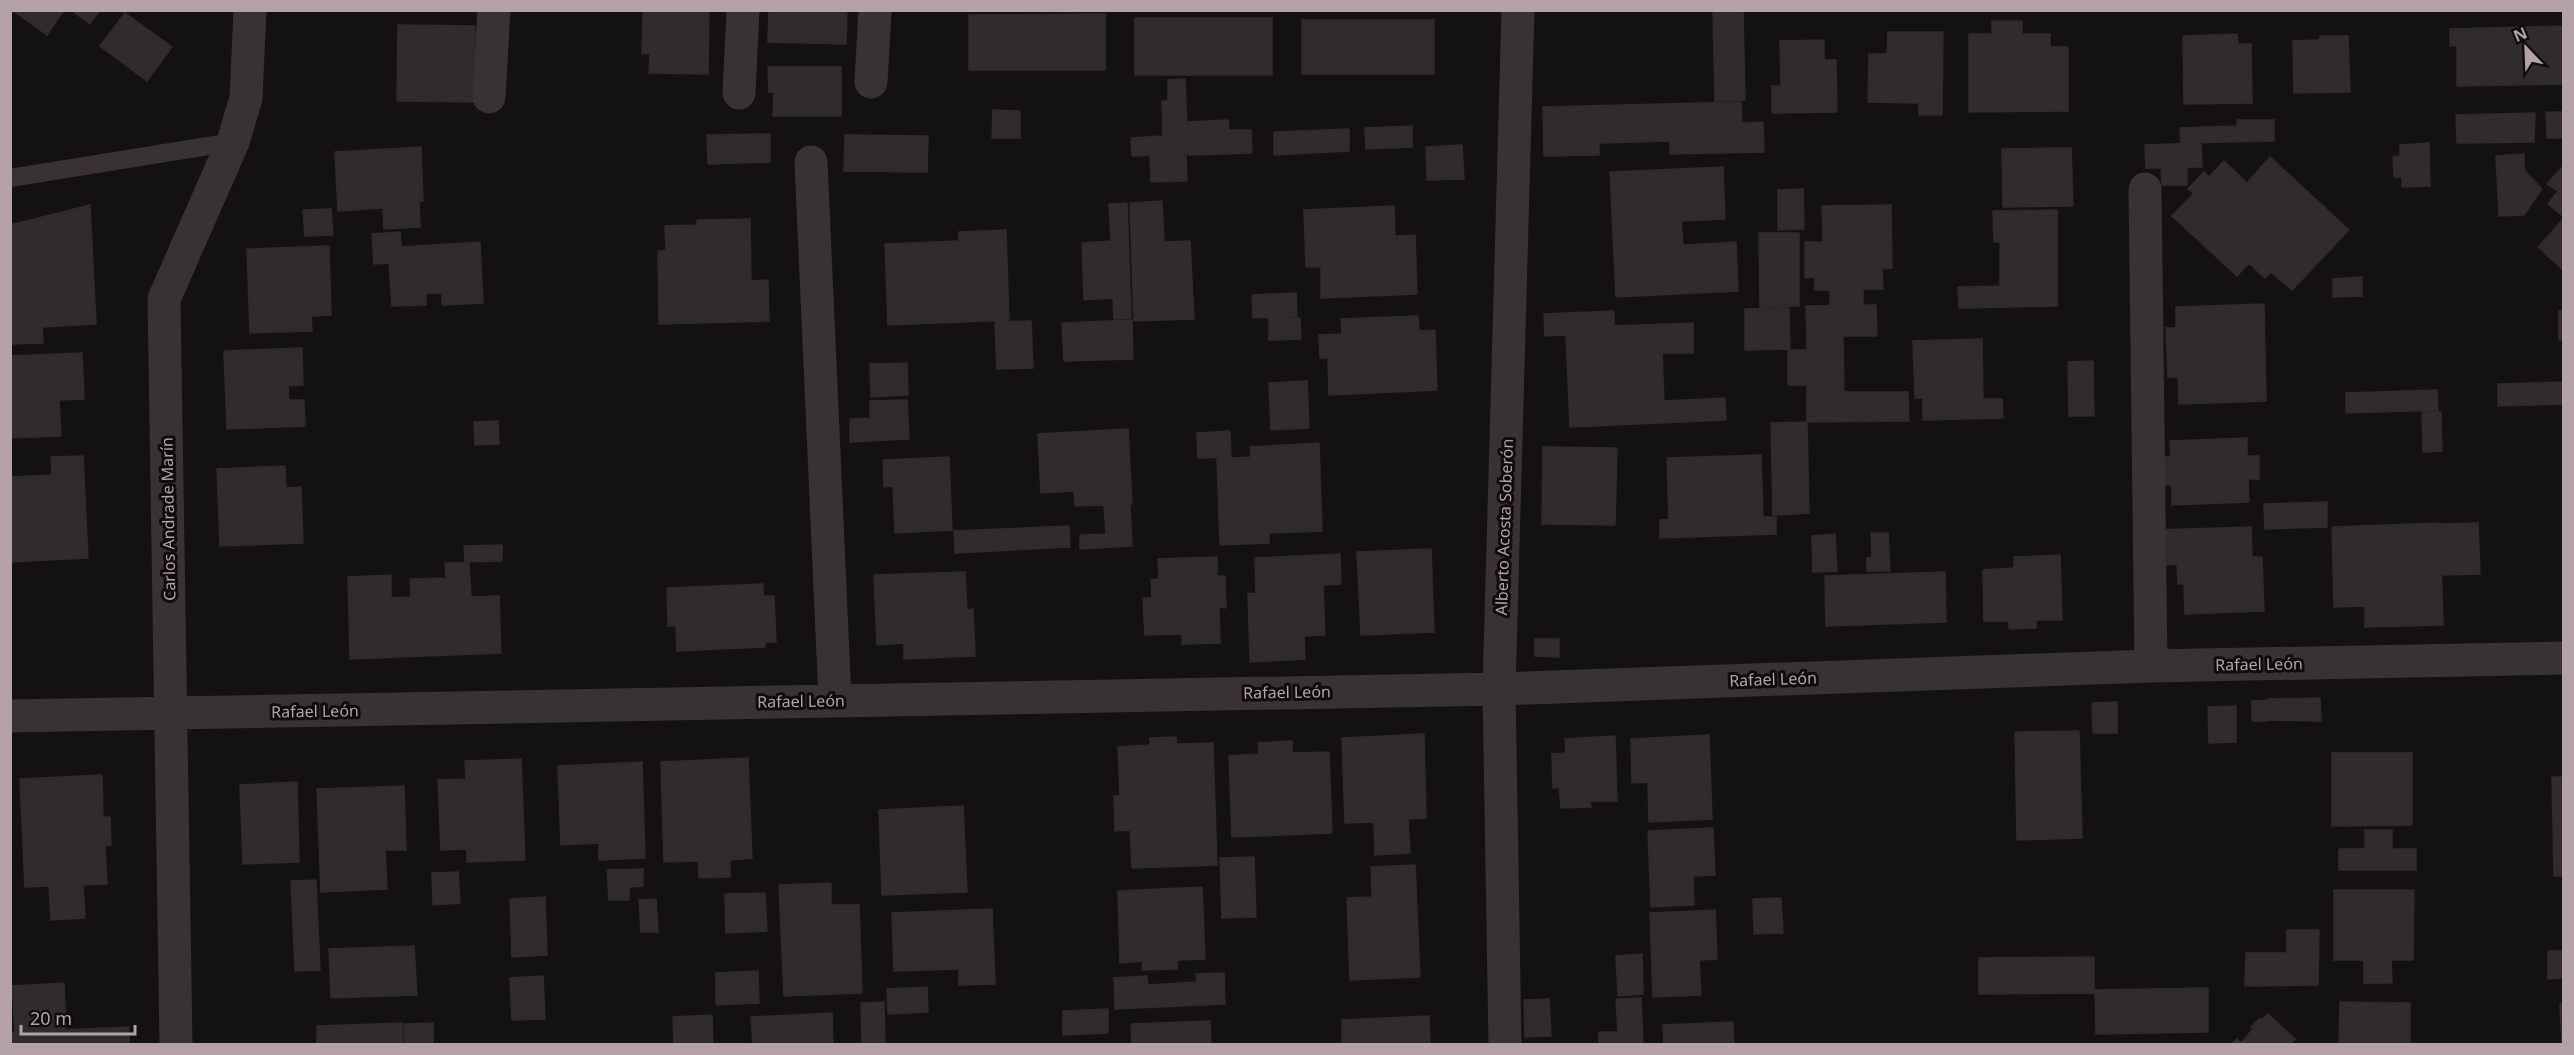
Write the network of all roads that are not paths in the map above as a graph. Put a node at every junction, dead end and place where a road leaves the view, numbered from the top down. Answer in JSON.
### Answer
{"nodes":[{"id":1,"x":250,"y":10,"type":"edge"},
{"id":2,"x":494,"y":10,"type":"edge"},
{"id":3,"x":743,"y":10,"type":"edge"},
{"id":4,"x":875,"y":10,"type":"edge"},
{"id":5,"x":1518,"y":10,"type":"edge"},
{"id":6,"x":871,"y":82,"type":"dead end"},
{"id":7,"x":739,"y":93,"type":"dead end"},
{"id":8,"x":489,"y":97,"type":"dead end"},
{"id":9,"x":233,"y":142,"type":"junction"},
{"id":10,"x":811,"y":162,"type":"dead end"},
{"id":11,"x":10,"y":178,"type":"edge"},
{"id":12,"x":2145,"y":189,"type":"dead end"},
{"id":13,"x":2564,"y":658,"type":"edge"},
{"id":14,"x":2151,"y":666,"type":"junction"},
{"id":15,"x":1499,"y":689,"type":"junction"},
{"id":16,"x":835,"y":700,"type":"junction"},
{"id":17,"x":171,"y":714,"type":"junction"},
{"id":18,"x":10,"y":716,"type":"edge"},
{"id":19,"x":176,"y":1044,"type":"edge"},
{"id":20,"x":1505,"y":1044,"type":"edge"}],
"edges":[{"from":1,"to":9,"type":"street","name":"Carlos Andrade Marín"},
{"from":2,"to":8,"type":"street"},
{"from":3,"to":7,"type":"street"},
{"from":4,"to":6,"type":"street"},
{"from":5,"to":15,"type":"street","name":"Alberto Acosta Soberón"},
{"from":9,"to":11,"type":"lane"},
{"from":9,"to":17,"type":"street","name":"Carlos Andrade Marín"},
{"from":10,"to":16,"type":"street"},
{"from":12,"to":14,"type":"street"},
{"from":13,"to":14,"type":"street","name":"Rafael León"},
{"from":14,"to":15,"type":"street","name":"Rafael León"},
{"from":15,"to":16,"type":"street","name":"Rafael León"},
{"from":15,"to":20,"type":"street","name":"Alberto Acosta Soberón"},
{"from":16,"to":17,"type":"street","name":"Rafael León"},
{"from":17,"to":18,"type":"street","name":"Rafael León"},
{"from":17,"to":19,"type":"street","name":"Carlos Andrade Marín"}]}
